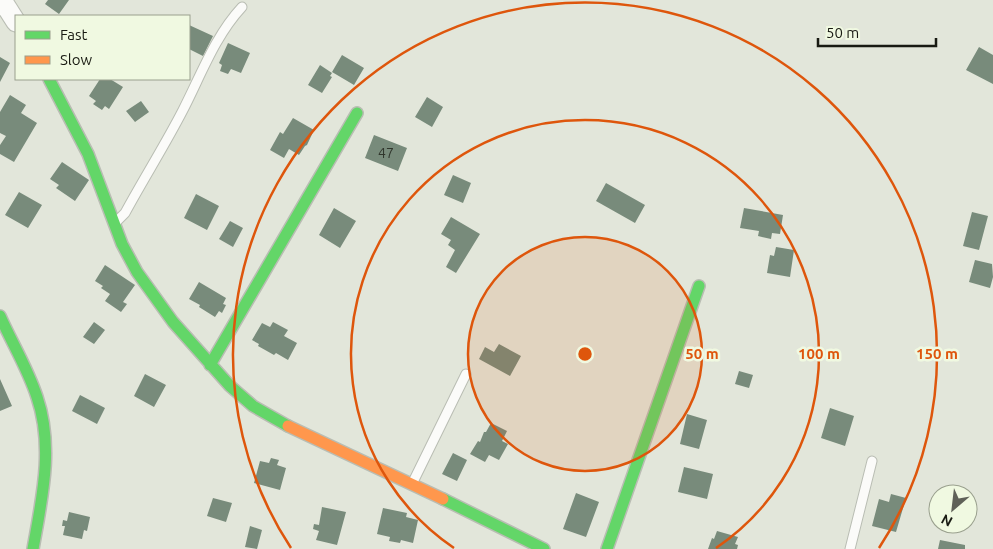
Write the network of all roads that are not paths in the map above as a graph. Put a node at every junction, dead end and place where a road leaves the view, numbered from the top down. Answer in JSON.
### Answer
{"nodes":[{"id":1,"x":2,"y":0,"type":"edge"},
{"id":2,"x":242,"y":7,"type":"dead end"},
{"id":3,"x":15,"y":20,"type":"edge"},
{"id":4,"x":50,"y":80,"type":"edge"},
{"id":5,"x":357,"y":113,"type":"dead end"},
{"id":6,"x":114,"y":224,"type":"junction"},
{"id":7,"x":698,"y":286,"type":"dead end"},
{"id":8,"x":0,"y":316,"type":"edge"},
{"id":9,"x":210,"y":365,"type":"junction"},
{"id":10,"x":466,"y":374,"type":"dead end"},
{"id":11,"x":872,"y":461,"type":"dead end"},
{"id":12,"x":412,"y":484,"type":"junction"},
{"id":13,"x":33,"y":549,"type":"edge"},
{"id":14,"x":544,"y":549,"type":"edge"},
{"id":15,"x":607,"y":549,"type":"edge"},
{"id":16,"x":850,"y":549,"type":"edge"}],
"edges":[{"from":1,"to":3,"type":"street"},
{"from":2,"to":6,"type":"lane"},
{"from":4,"to":6,"type":"street"},
{"from":5,"to":9,"type":"street"},
{"from":6,"to":9,"type":"street"},
{"from":7,"to":15,"type":"street"},
{"from":8,"to":13,"type":"street"},
{"from":9,"to":12,"type":"street"},
{"from":10,"to":12,"type":"lane"},
{"from":11,"to":16,"type":"lane"},
{"from":12,"to":14,"type":"street"}]}
